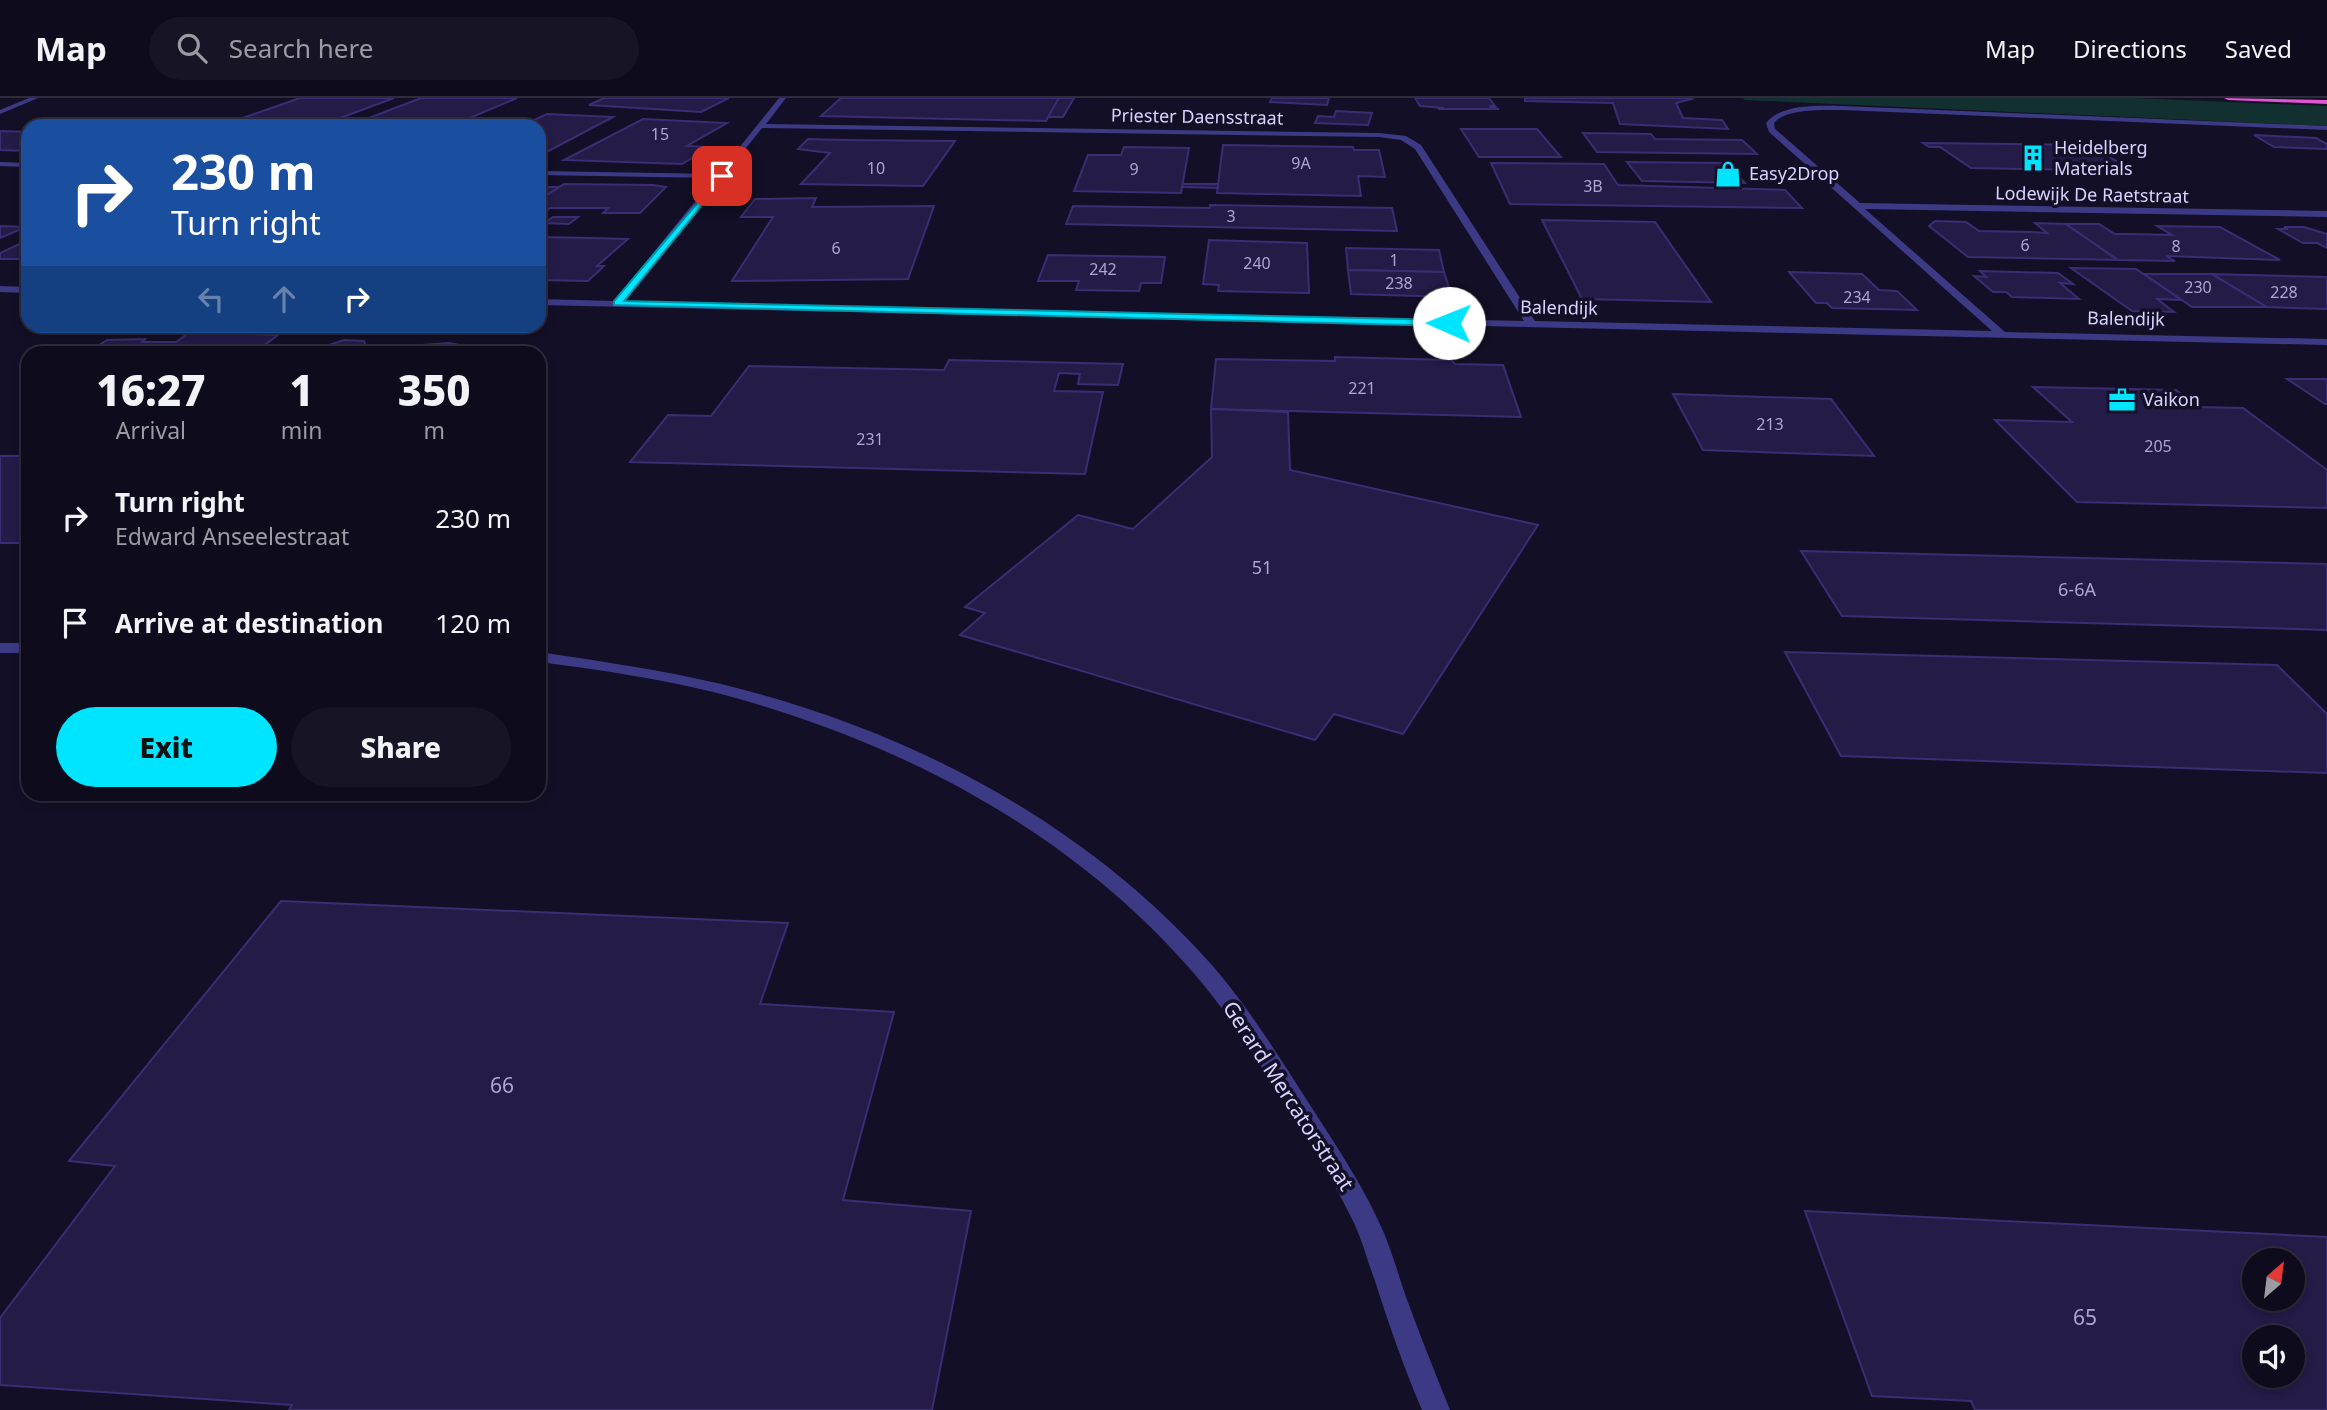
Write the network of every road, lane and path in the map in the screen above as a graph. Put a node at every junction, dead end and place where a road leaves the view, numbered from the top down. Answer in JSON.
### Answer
{"nodes":[{"id":1,"x":35,"y":98,"type":"edge"},
{"id":2,"x":783,"y":98,"type":"edge"},
{"id":3,"x":2228,"y":98,"type":"edge"},
{"id":4,"x":2327,"y":102,"type":"edge"},
{"id":5,"x":0,"y":111,"type":"edge"},
{"id":6,"x":761,"y":126,"type":"junction"},
{"id":7,"x":2327,"y":128,"type":"edge"},
{"id":8,"x":0,"y":164,"type":"edge"},
{"id":9,"x":21,"y":165,"type":"edge"},
{"id":10,"x":546,"y":173,"type":"edge"},
{"id":11,"x":722,"y":176,"type":"junction"},
{"id":12,"x":1857,"y":206,"type":"junction"},
{"id":13,"x":2327,"y":215,"type":"edge"},
{"id":14,"x":0,"y":289,"type":"edge"},
{"id":15,"x":21,"y":290,"type":"edge"},
{"id":16,"x":546,"y":302,"type":"edge"},
{"id":17,"x":617,"y":303,"type":"junction"},
{"id":18,"x":1532,"y":325,"type":"junction"},
{"id":19,"x":2001,"y":334,"type":"junction"},
{"id":20,"x":2327,"y":342,"type":"edge"},
{"id":21,"x":21,"y":648,"type":"edge"},
{"id":22,"x":1,"y":649,"type":"edge"},
{"id":23,"x":546,"y":658,"type":"edge"},
{"id":24,"x":1422,"y":1381,"type":"junction"},
{"id":25,"x":1422,"y":1410,"type":"edge"},
{"id":26,"x":1436,"y":1410,"type":"edge"}],
"edges":[{"from":1,"to":5,"type":"street"},
{"from":2,"to":6,"type":"street"},
{"from":3,"to":4,"type":"highway"},
{"from":6,"to":11,"type":"street"},
{"from":6,"to":18,"type":"street","name":"Priester Daensstraat"},
{"from":7,"to":12,"type":"street"},
{"from":8,"to":9,"type":"street"},
{"from":10,"to":11,"type":"street"},
{"from":11,"to":17,"type":"street"},
{"from":12,"to":13,"type":"street","name":"Lodewijk De Raetstraat"},
{"from":12,"to":19,"type":"street"},
{"from":14,"to":15,"type":"street"},
{"from":16,"to":17,"type":"street","name":"Balendijk"},
{"from":17,"to":18,"type":"street","name":"Balendijk"},
{"from":18,"to":19,"type":"street","name":"Balendijk"},
{"from":19,"to":20,"type":"street","name":"Balendijk"},
{"from":21,"to":22,"type":"street"},
{"from":23,"to":24,"type":"street","name":"Gerard Mercatorstraat"},
{"from":24,"to":25,"type":"street","name":"Gerard Mercatorstraat"},
{"from":24,"to":26,"type":"street","name":"Gerard Mercatorstraat"}]}
